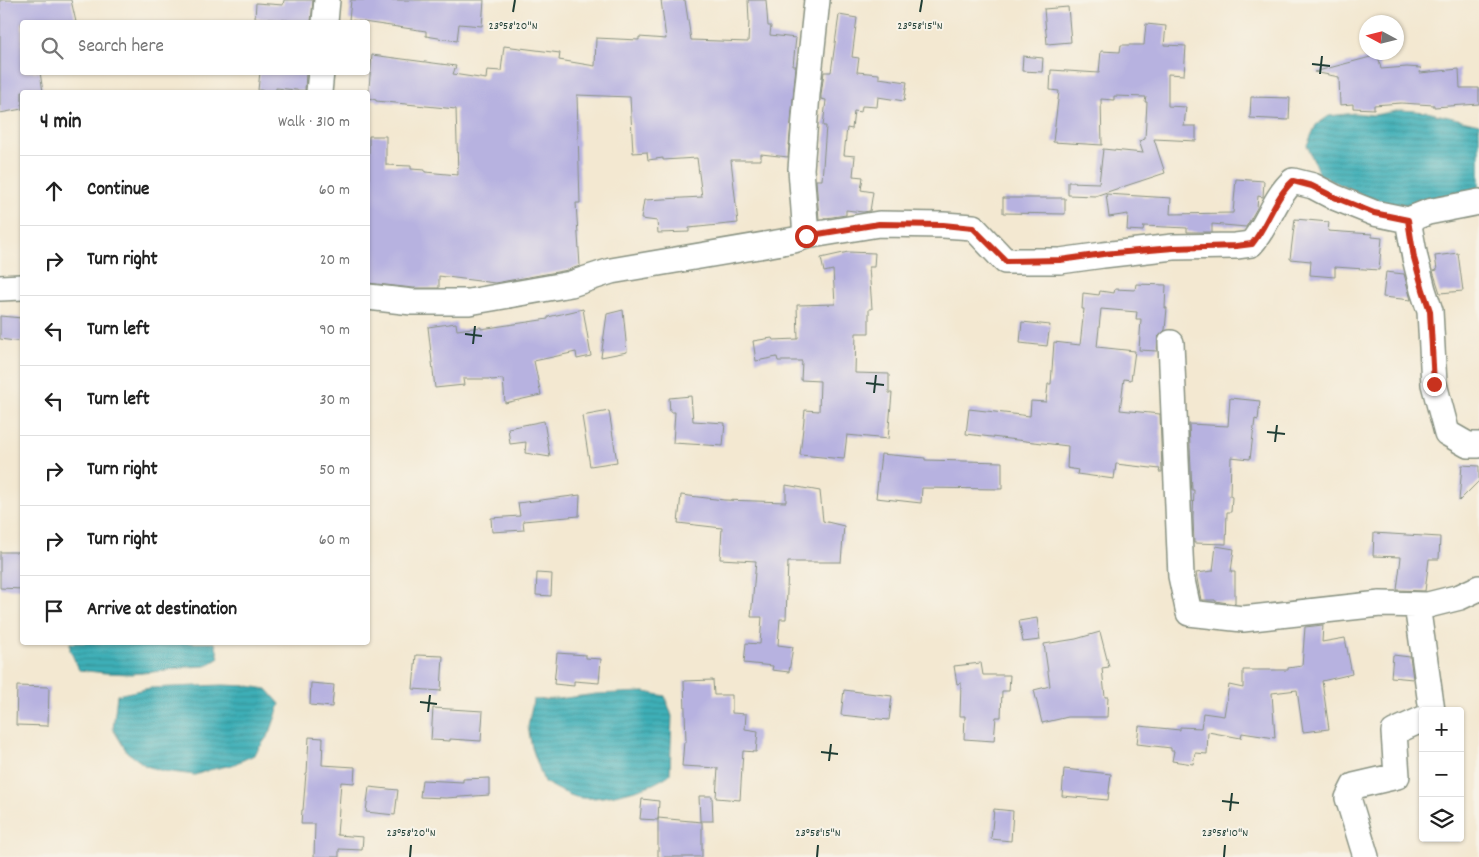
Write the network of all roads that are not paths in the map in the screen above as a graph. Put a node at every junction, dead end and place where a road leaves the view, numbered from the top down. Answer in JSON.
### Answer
{"nodes":[{"id":1,"x":327,"y":0,"type":"edge"},
{"id":2,"x":817,"y":0,"type":"edge"},
{"id":3,"x":325,"y":20,"type":"edge"},
{"id":4,"x":321,"y":75,"type":"edge"},
{"id":5,"x":319,"y":90,"type":"edge"},
{"id":6,"x":1479,"y":202,"type":"edge"},
{"id":7,"x":1408,"y":220,"type":"junction"},
{"id":8,"x":806,"y":236,"type":"junction"},
{"id":9,"x":20,"y":287,"type":"edge"},
{"id":10,"x":0,"y":288,"type":"edge"},
{"id":11,"x":370,"y":298,"type":"edge"},
{"id":12,"x":1171,"y":342,"type":"dead end"},
{"id":13,"x":1479,"y":445,"type":"edge"},
{"id":14,"x":1479,"y":588,"type":"edge"},
{"id":15,"x":1417,"y":605,"type":"junction"},
{"id":16,"x":1431,"y":707,"type":"edge"},
{"id":17,"x":1419,"y":721,"type":"edge"},
{"id":18,"x":1366,"y":857,"type":"edge"}],
"edges":[{"from":1,"to":3,"type":"street"},
{"from":2,"to":8,"type":"street"},
{"from":4,"to":5,"type":"street"},
{"from":6,"to":7,"type":"street"},
{"from":7,"to":8,"type":"street"},
{"from":7,"to":13,"type":"street"},
{"from":8,"to":11,"type":"street"},
{"from":9,"to":10,"type":"street"},
{"from":12,"to":15,"type":"street"},
{"from":14,"to":15,"type":"street"},
{"from":15,"to":16,"type":"street"},
{"from":17,"to":18,"type":"street"}]}
